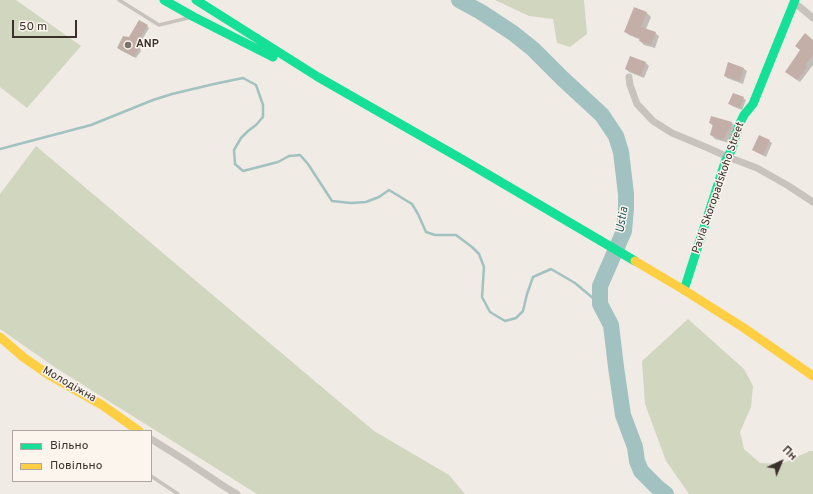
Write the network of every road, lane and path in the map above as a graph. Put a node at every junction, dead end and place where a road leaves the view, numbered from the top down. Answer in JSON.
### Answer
{"nodes":[{"id":1,"x":119,"y":0,"type":"edge"},
{"id":2,"x":164,"y":0,"type":"edge"},
{"id":3,"x":190,"y":0,"type":"edge"},
{"id":4,"x":196,"y":0,"type":"edge"},
{"id":5,"x":795,"y":2,"type":"edge"},
{"id":6,"x":179,"y":8,"type":"junction"},
{"id":7,"x":194,"y":17,"type":"junction"},
{"id":8,"x":813,"y":18,"type":"edge"},
{"id":9,"x":318,"y":77,"type":"junction"},
{"id":10,"x":629,"y":77,"type":"dead end"},
{"id":11,"x":728,"y":157,"type":"junction"},
{"id":12,"x":813,"y":202,"type":"edge"},
{"id":13,"x":684,"y":290,"type":"junction"},
{"id":14,"x":0,"y":337,"type":"edge"},
{"id":15,"x":813,"y":376,"type":"edge"},
{"id":16,"x":138,"y":430,"type":"edge"},
{"id":17,"x":152,"y":440,"type":"edge"},
{"id":18,"x":152,"y":477,"type":"edge"},
{"id":19,"x":178,"y":494,"type":"edge"},
{"id":20,"x":237,"y":494,"type":"edge"}],
"edges":[{"from":1,"to":7,"type":"lane"},
{"from":2,"to":6,"type":"main road"},
{"from":3,"to":6,"type":"main road"},
{"from":4,"to":9,"type":"main road"},
{"from":5,"to":8,"type":"street"},
{"from":5,"to":11,"type":"main road","name":"Pavla Skoropadskoho Street"},
{"from":6,"to":7,"type":"main road"},
{"from":7,"to":9,"type":"main road"},
{"from":9,"to":13,"type":"main road"},
{"from":10,"to":11,"type":"street"},
{"from":11,"to":12,"type":"street"},
{"from":11,"to":13,"type":"main road","name":"Pavla Skoropadskoho Street"},
{"from":13,"to":15,"type":"main road"},
{"from":14,"to":16,"type":"main road","name":"Молодіжна"},
{"from":17,"to":20,"type":"street"},
{"from":18,"to":19,"type":"lane"}]}
